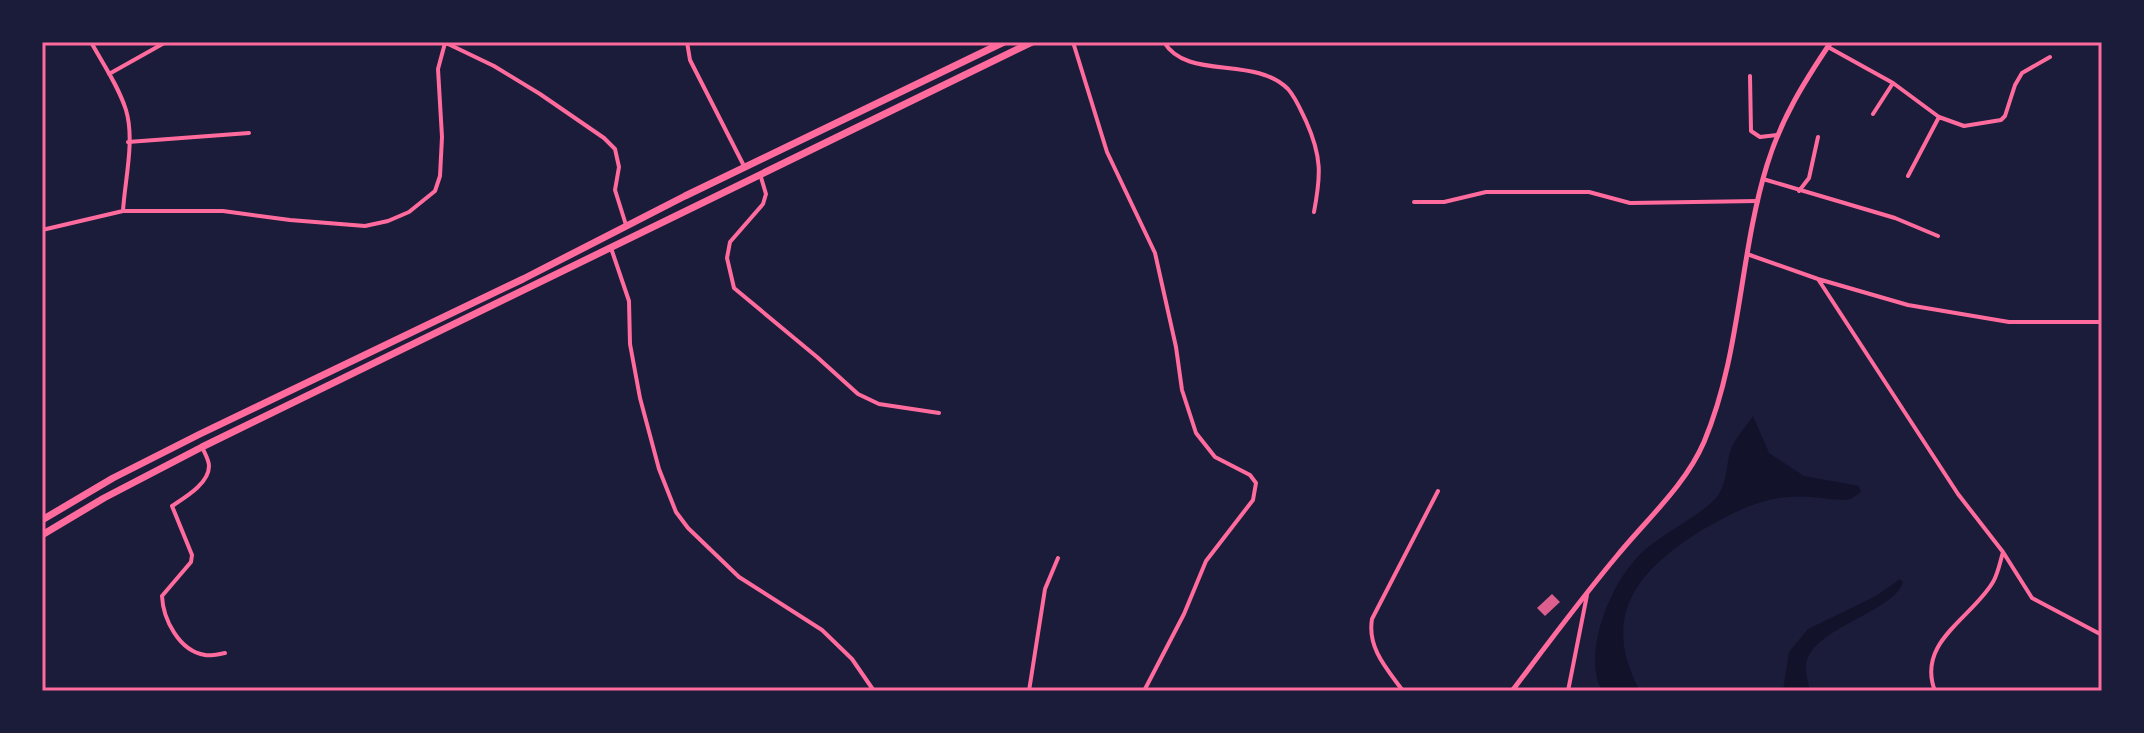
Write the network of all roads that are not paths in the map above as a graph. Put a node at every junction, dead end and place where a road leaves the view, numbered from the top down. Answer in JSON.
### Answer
{"nodes":[{"id":1,"x":91,"y":42,"type":"edge"},
{"id":2,"x":166,"y":42,"type":"edge"},
{"id":3,"x":444,"y":42,"type":"edge"},
{"id":4,"x":687,"y":42,"type":"edge"},
{"id":5,"x":1004,"y":42,"type":"edge"},
{"id":6,"x":1032,"y":42,"type":"edge"},
{"id":7,"x":1073,"y":42,"type":"edge"},
{"id":8,"x":1164,"y":42,"type":"edge"},
{"id":9,"x":1829,"y":44,"type":"edge"},
{"id":10,"x":2050,"y":57,"type":"dead end"},
{"id":11,"x":109,"y":74,"type":"junction"},
{"id":12,"x":1750,"y":76,"type":"dead end"},
{"id":13,"x":1893,"y":83,"type":"junction"},
{"id":14,"x":1873,"y":114,"type":"dead end"},
{"id":15,"x":1939,"y":117,"type":"junction"},
{"id":16,"x":249,"y":133,"type":"dead end"},
{"id":17,"x":1777,"y":135,"type":"junction"},
{"id":18,"x":1818,"y":137,"type":"dead end"},
{"id":19,"x":128,"y":142,"type":"junction"},
{"id":20,"x":745,"y":168,"type":"junction"},
{"id":21,"x":760,"y":174,"type":"junction"},
{"id":22,"x":1908,"y":176,"type":"dead end"},
{"id":23,"x":1763,"y":179,"type":"junction"},
{"id":24,"x":1799,"y":191,"type":"junction"},
{"id":25,"x":1758,"y":201,"type":"junction"},
{"id":26,"x":1414,"y":202,"type":"dead end"},
{"id":27,"x":123,"y":211,"type":"junction"},
{"id":28,"x":1314,"y":212,"type":"dead end"},
{"id":29,"x":627,"y":226,"type":"junction"},
{"id":30,"x":42,"y":230,"type":"edge"},
{"id":31,"x":1938,"y":236,"type":"dead end"},
{"id":32,"x":611,"y":248,"type":"junction"},
{"id":33,"x":1747,"y":254,"type":"junction"},
{"id":34,"x":1818,"y":279,"type":"junction"},
{"id":35,"x":2102,"y":322,"type":"edge"},
{"id":36,"x":939,"y":413,"type":"dead end"},
{"id":37,"x":202,"y":447,"type":"junction"},
{"id":38,"x":1438,"y":491,"type":"dead end"},
{"id":39,"x":42,"y":520,"type":"edge"},
{"id":40,"x":42,"y":535,"type":"edge"},
{"id":41,"x":2003,"y":552,"type":"junction"},
{"id":42,"x":1058,"y":558,"type":"dead end"},
{"id":43,"x":1587,"y":593,"type":"junction"},
{"id":44,"x":2102,"y":635,"type":"edge"},
{"id":45,"x":225,"y":653,"type":"dead end"},
{"id":46,"x":874,"y":691,"type":"edge"},
{"id":47,"x":1029,"y":691,"type":"edge"},
{"id":48,"x":1144,"y":691,"type":"edge"},
{"id":49,"x":1403,"y":691,"type":"edge"},
{"id":50,"x":1512,"y":691,"type":"edge"},
{"id":51,"x":1568,"y":691,"type":"edge"},
{"id":52,"x":1935,"y":691,"type":"edge"}],
"edges":[{"from":1,"to":11,"type":"street"},
{"from":2,"to":11,"type":"street"},
{"from":3,"to":27,"type":"street"},
{"from":3,"to":29,"type":"street"},
{"from":4,"to":20,"type":"street"},
{"from":5,"to":20,"type":"highway"},
{"from":6,"to":21,"type":"highway"},
{"from":7,"to":48,"type":"street"},
{"from":8,"to":28,"type":"street"},
{"from":9,"to":13,"type":"street"},
{"from":9,"to":17,"type":"street"},
{"from":10,"to":15,"type":"street"},
{"from":11,"to":19,"type":"street"},
{"from":12,"to":17,"type":"street"},
{"from":13,"to":14,"type":"street"},
{"from":13,"to":15,"type":"street"},
{"from":15,"to":22,"type":"street"},
{"from":16,"to":19,"type":"street"},
{"from":17,"to":23,"type":"street"},
{"from":18,"to":24,"type":"street"},
{"from":19,"to":27,"type":"street"},
{"from":20,"to":29,"type":"highway"},
{"from":21,"to":32,"type":"highway"},
{"from":21,"to":36,"type":"street"},
{"from":23,"to":24,"type":"street"},
{"from":23,"to":25,"type":"street"},
{"from":24,"to":31,"type":"street"},
{"from":25,"to":26,"type":"street"},
{"from":25,"to":33,"type":"street"},
{"from":27,"to":30,"type":"street"},
{"from":29,"to":39,"type":"highway"},
{"from":32,"to":37,"type":"highway"},
{"from":32,"to":46,"type":"street"},
{"from":33,"to":34,"type":"street"},
{"from":33,"to":43,"type":"street"},
{"from":34,"to":35,"type":"street"},
{"from":34,"to":41,"type":"street"},
{"from":37,"to":40,"type":"highway"},
{"from":37,"to":45,"type":"street"},
{"from":38,"to":49,"type":"street"},
{"from":41,"to":44,"type":"street"},
{"from":41,"to":52,"type":"street"},
{"from":42,"to":47,"type":"street"},
{"from":43,"to":50,"type":"street"},
{"from":43,"to":51,"type":"street"}]}
